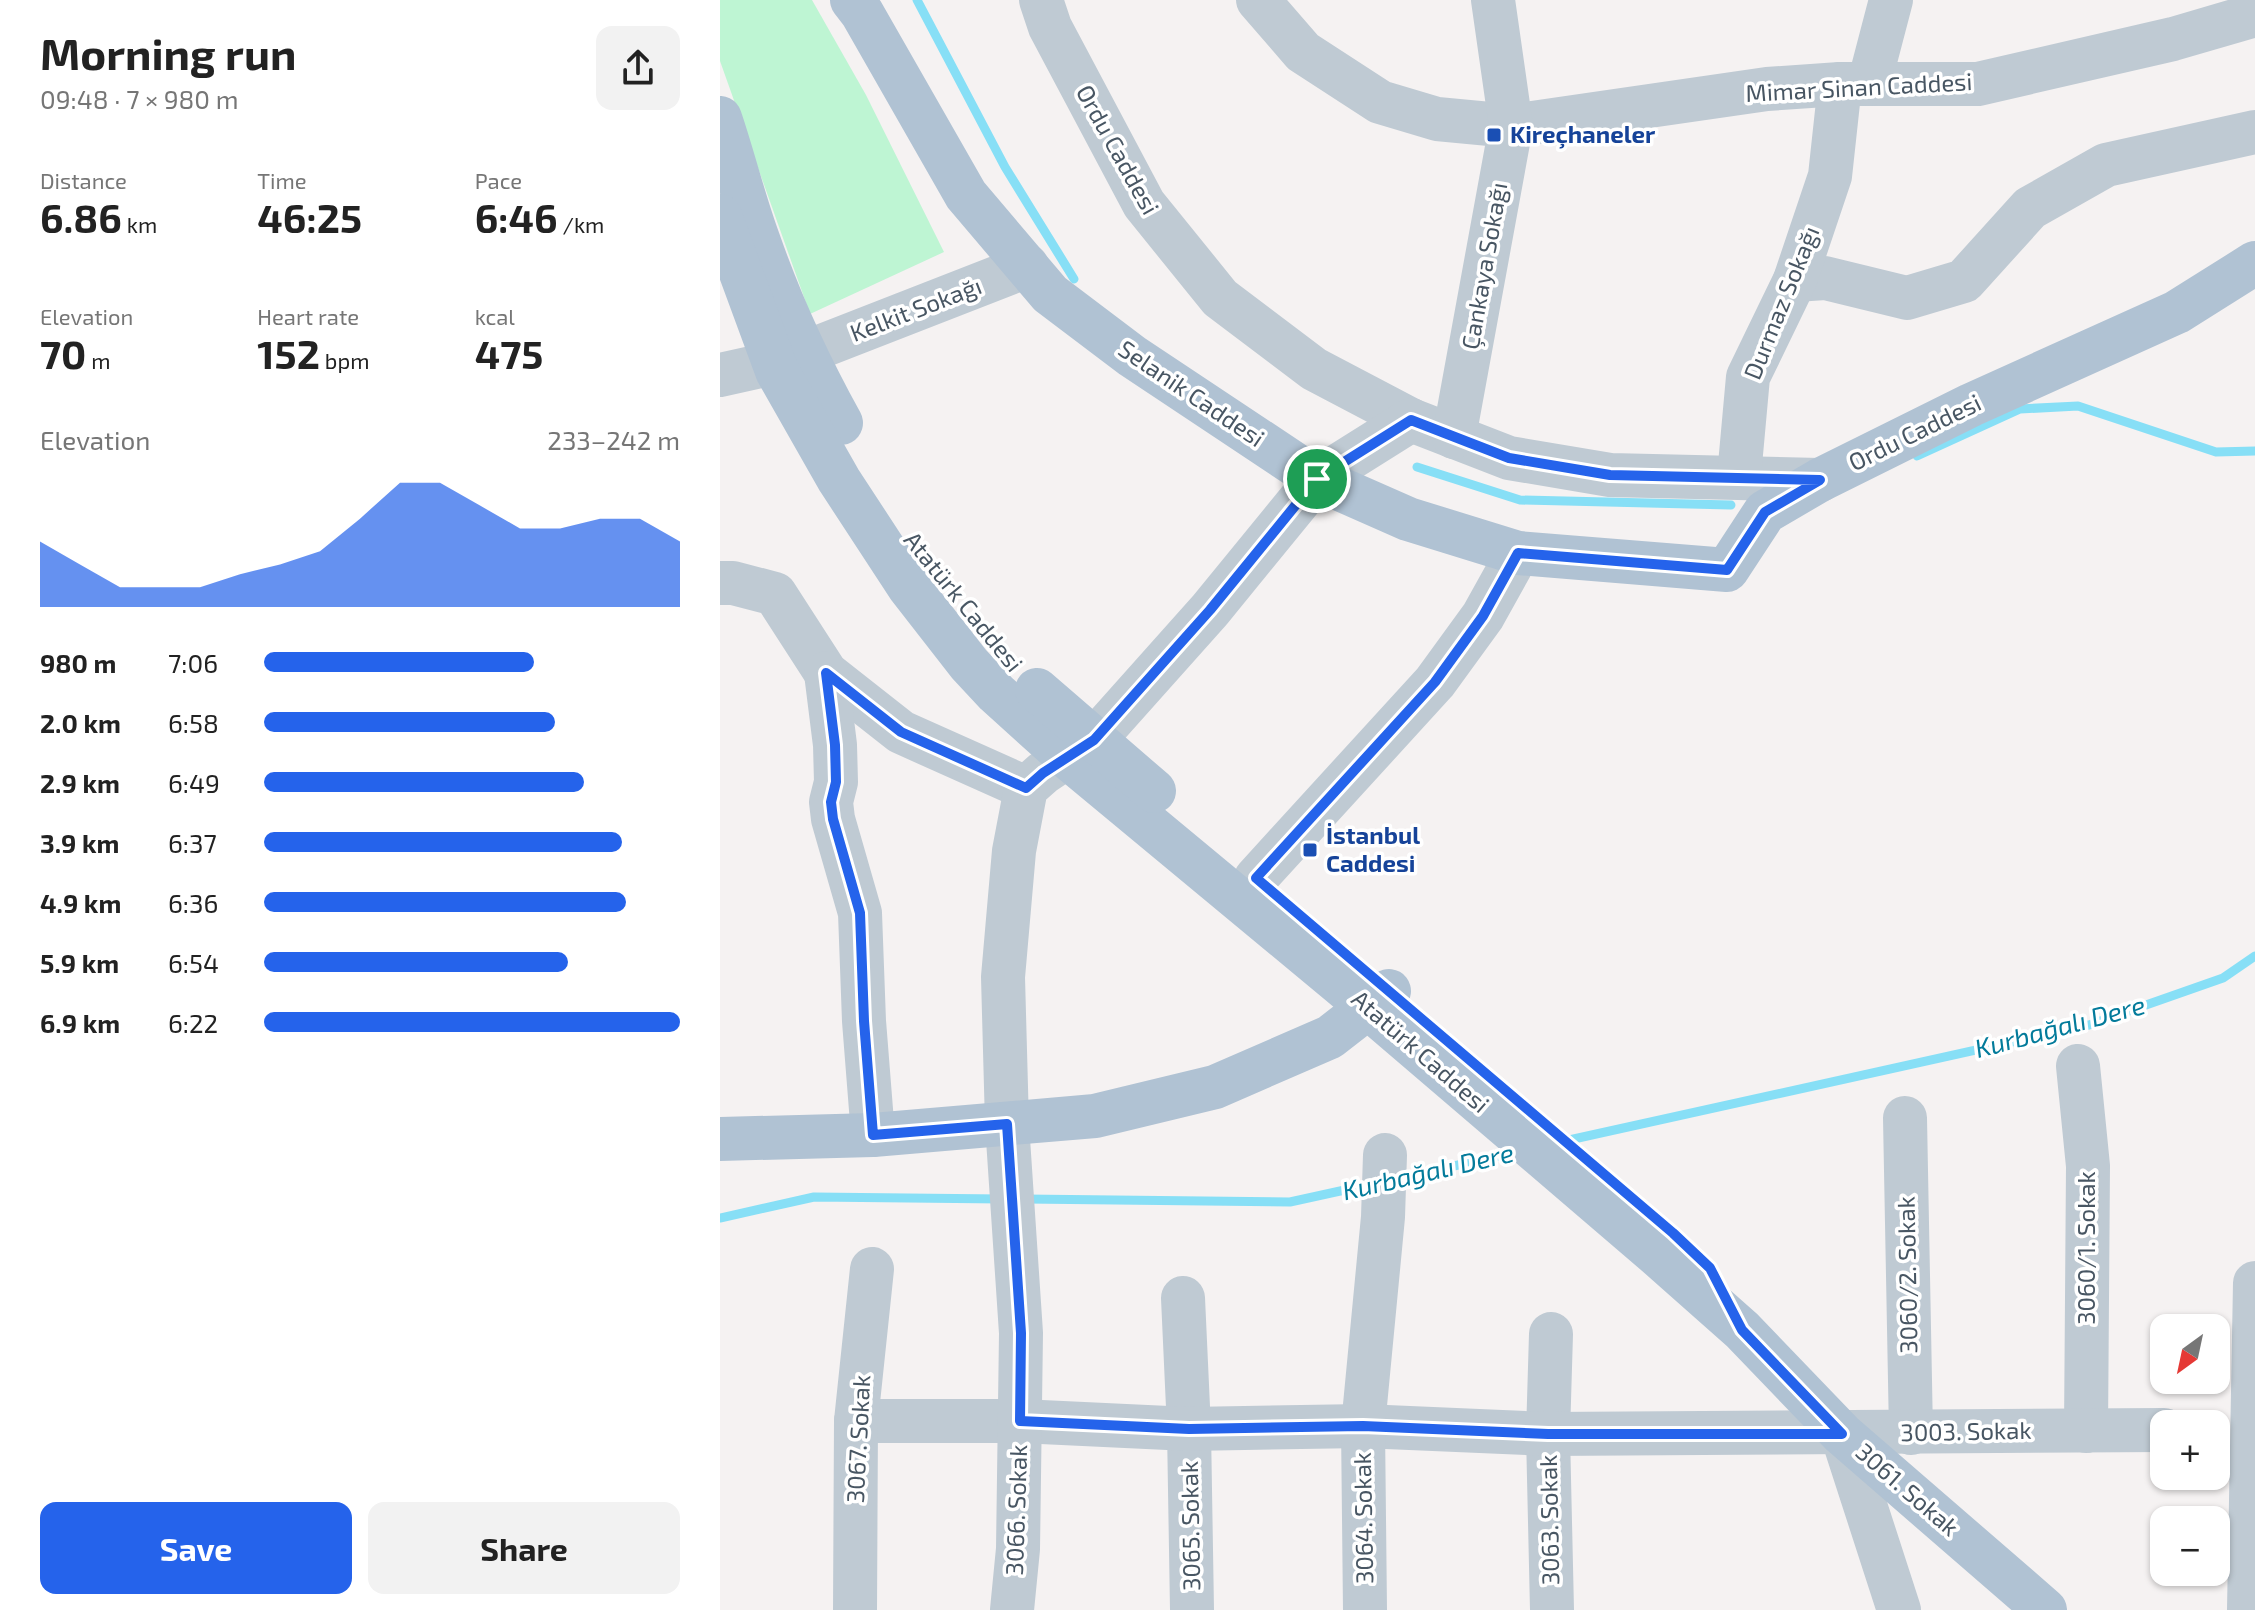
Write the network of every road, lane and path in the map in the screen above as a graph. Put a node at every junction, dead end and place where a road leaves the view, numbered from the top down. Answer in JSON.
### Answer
{"nodes":[{"id":1,"x":852,"y":0,"type":"edge"},
{"id":2,"x":1041,"y":0,"type":"edge"},
{"id":3,"x":1258,"y":0,"type":"edge"},
{"id":4,"x":1493,"y":0,"type":"edge"},
{"id":5,"x":1891,"y":0,"type":"edge"},
{"id":6,"x":2255,"y":15,"type":"edge"},
{"id":7,"x":1854,"y":84,"type":"junction"},
{"id":8,"x":720,"y":118,"type":"edge"},
{"id":9,"x":1511,"y":126,"type":"junction"},
{"id":10,"x":2255,"y":132,"type":"edge"},
{"id":11,"x":720,"y":216,"type":"edge"},
{"id":12,"x":2255,"y":263,"type":"edge"},
{"id":13,"x":1027,"y":266,"type":"junction"},
{"id":14,"x":1795,"y":280,"type":"junction"},
{"id":15,"x":789,"y":358,"type":"junction"},
{"id":16,"x":720,"y":375,"type":"edge"},
{"id":17,"x":1411,"y":420,"type":"junction"},
{"id":18,"x":1454,"y":437,"type":"junction"},
{"id":19,"x":1739,"y":476,"type":"junction"},
{"id":20,"x":1317,"y":479,"type":"junction"},
{"id":21,"x":1820,"y":480,"type":"junction"},
{"id":22,"x":1518,"y":553,"type":"junction"},
{"id":23,"x":720,"y":583,"type":"edge"},
{"id":24,"x":826,"y":673,"type":"junction"},
{"id":25,"x":1080,"y":748,"type":"junction"},
{"id":26,"x":1026,"y":788,"type":"junction"},
{"id":27,"x":1256,"y":878,"type":"junction"},
{"id":28,"x":1378,"y":999,"type":"junction"},
{"id":29,"x":2078,"y":1066,"type":"dead end"},
{"id":30,"x":1905,"y":1118,"type":"dead end"},
{"id":31,"x":1007,"y":1124,"type":"junction"},
{"id":32,"x":873,"y":1135,"type":"junction"},
{"id":33,"x":720,"y":1139,"type":"edge"},
{"id":34,"x":1385,"y":1155,"type":"dead end"},
{"id":35,"x":872,"y":1269,"type":"dead end"},
{"id":36,"x":2255,"y":1283,"type":"edge"},
{"id":37,"x":1183,"y":1298,"type":"dead end"},
{"id":38,"x":1742,"y":1330,"type":"joint"},
{"id":39,"x":1551,"y":1334,"type":"dead end"},
{"id":40,"x":856,"y":1421,"type":"junction"},
{"id":41,"x":1020,"y":1421,"type":"junction"},
{"id":42,"x":1363,"y":1426,"type":"junction"},
{"id":43,"x":1189,"y":1429,"type":"junction"},
{"id":44,"x":2150,"y":1430,"type":"edge"},
{"id":45,"x":2241,"y":1430,"type":"edge"},
{"id":46,"x":2086,"y":1431,"type":"junction"},
{"id":47,"x":1911,"y":1433,"type":"junction"},
{"id":48,"x":1548,"y":1434,"type":"junction"},
{"id":49,"x":1842,"y":1434,"type":"junction"},
{"id":50,"x":855,"y":1610,"type":"edge"},
{"id":51,"x":1012,"y":1610,"type":"edge"},
{"id":52,"x":1192,"y":1610,"type":"edge"},
{"id":53,"x":1365,"y":1610,"type":"edge"},
{"id":54,"x":1552,"y":1610,"type":"edge"},
{"id":55,"x":1899,"y":1610,"type":"edge"},
{"id":56,"x":2045,"y":1610,"type":"edge"},
{"id":57,"x":2249,"y":1610,"type":"edge"}],
"edges":[{"from":1,"to":13,"type":"main road","name":"Selanik Caddesi"},
{"from":2,"to":17,"type":"street","name":"Ordu Caddesi"},
{"from":3,"to":9,"type":"street","name":"Mimar Sinan Caddesi"},
{"from":4,"to":9,"type":"street","name":"Çankaya Sokağı"},
{"from":5,"to":7,"type":"street","name":"Durmaz Sokağı"},
{"from":6,"to":7,"type":"street","name":"Mimar Sinan Caddesi"},
{"from":7,"to":9,"type":"street","name":"Mimar Sinan Caddesi"},
{"from":7,"to":14,"type":"street","name":"Durmaz Sokağı"},
{"from":8,"to":15,"type":"main road","name":"Atatürk Caddesi"},
{"from":9,"to":18,"type":"street","name":"Çankaya Sokağı"},
{"from":10,"to":14,"type":"street"},
{"from":11,"to":15,"type":"main road","name":"Atatürk Caddesi"},
{"from":12,"to":21,"type":"main road","name":"Ordu Caddesi"},
{"from":13,"to":15,"type":"street","name":"Kelkit Sokağı"},
{"from":13,"to":20,"type":"main road","name":"Selanik Caddesi"},
{"from":14,"to":19,"type":"street","name":"Durmaz Sokağı"},
{"from":15,"to":16,"type":"street","name":"Kelkit Sokağı"},
{"from":15,"to":25,"type":"main road","name":"Atatürk Caddesi"},
{"from":17,"to":18,"type":"street","name":"Ordu Caddesi"},
{"from":17,"to":20,"type":"street"},
{"from":18,"to":19,"type":"street","name":"Ordu Caddesi"},
{"from":19,"to":21,"type":"street","name":"Ordu Caddesi"},
{"from":20,"to":22,"type":"main road","name":"Selanik Caddesi"},
{"from":20,"to":25,"type":"street"},
{"from":21,"to":22,"type":"main road","name":"Selanik Caddesi"},
{"from":22,"to":27,"type":"street"},
{"from":23,"to":24,"type":"street"},
{"from":24,"to":26,"type":"street"},
{"from":24,"to":32,"type":"street"},
{"from":25,"to":26,"type":"street"},
{"from":25,"to":27,"type":"main road","name":"Atatürk Caddesi"},
{"from":25,"to":28,"type":"main road","name":"Atatürk Caddesi"},
{"from":26,"to":31,"type":"street"},
{"from":27,"to":28,"type":"main road","name":"Atatürk Caddesi"},
{"from":28,"to":31,"type":"main road"},
{"from":28,"to":38,"type":"main road","name":"Atatürk Caddesi"},
{"from":29,"to":46,"type":"street","name":"3060/1. Sokak"},
{"from":30,"to":47,"type":"street","name":"3060/2. Sokak"},
{"from":31,"to":32,"type":"main road"},
{"from":31,"to":41,"type":"street","name":"3066. Sokak"},
{"from":32,"to":33,"type":"main road"},
{"from":34,"to":42,"type":"street","name":"3064. Sokak"},
{"from":35,"to":40,"type":"street","name":"3067. Sokak"},
{"from":36,"to":45,"type":"street"},
{"from":37,"to":43,"type":"street","name":"3065. Sokak"},
{"from":38,"to":49,"type":"main road","name":"3061. Sokak"},
{"from":39,"to":48,"type":"street","name":"3063. Sokak"},
{"from":40,"to":41,"type":"street","name":"3003. Sokak"},
{"from":40,"to":50,"type":"street","name":"3067. Sokak"},
{"from":41,"to":43,"type":"street","name":"3003. Sokak"},
{"from":41,"to":51,"type":"street","name":"3066. Sokak"},
{"from":42,"to":43,"type":"street","name":"3003. Sokak"},
{"from":42,"to":48,"type":"street","name":"3003. Sokak"},
{"from":42,"to":53,"type":"street","name":"3064. Sokak"},
{"from":43,"to":52,"type":"street","name":"3065. Sokak"},
{"from":44,"to":46,"type":"street","name":"3003. Sokak"},
{"from":45,"to":57,"type":"street"},
{"from":46,"to":47,"type":"street","name":"3003. Sokak"},
{"from":47,"to":49,"type":"street","name":"3003. Sokak"},
{"from":48,"to":49,"type":"street","name":"3003. Sokak"},
{"from":48,"to":54,"type":"street","name":"3063. Sokak"},
{"from":49,"to":55,"type":"street"},
{"from":49,"to":56,"type":"main road","name":"3061. Sokak"}]}
